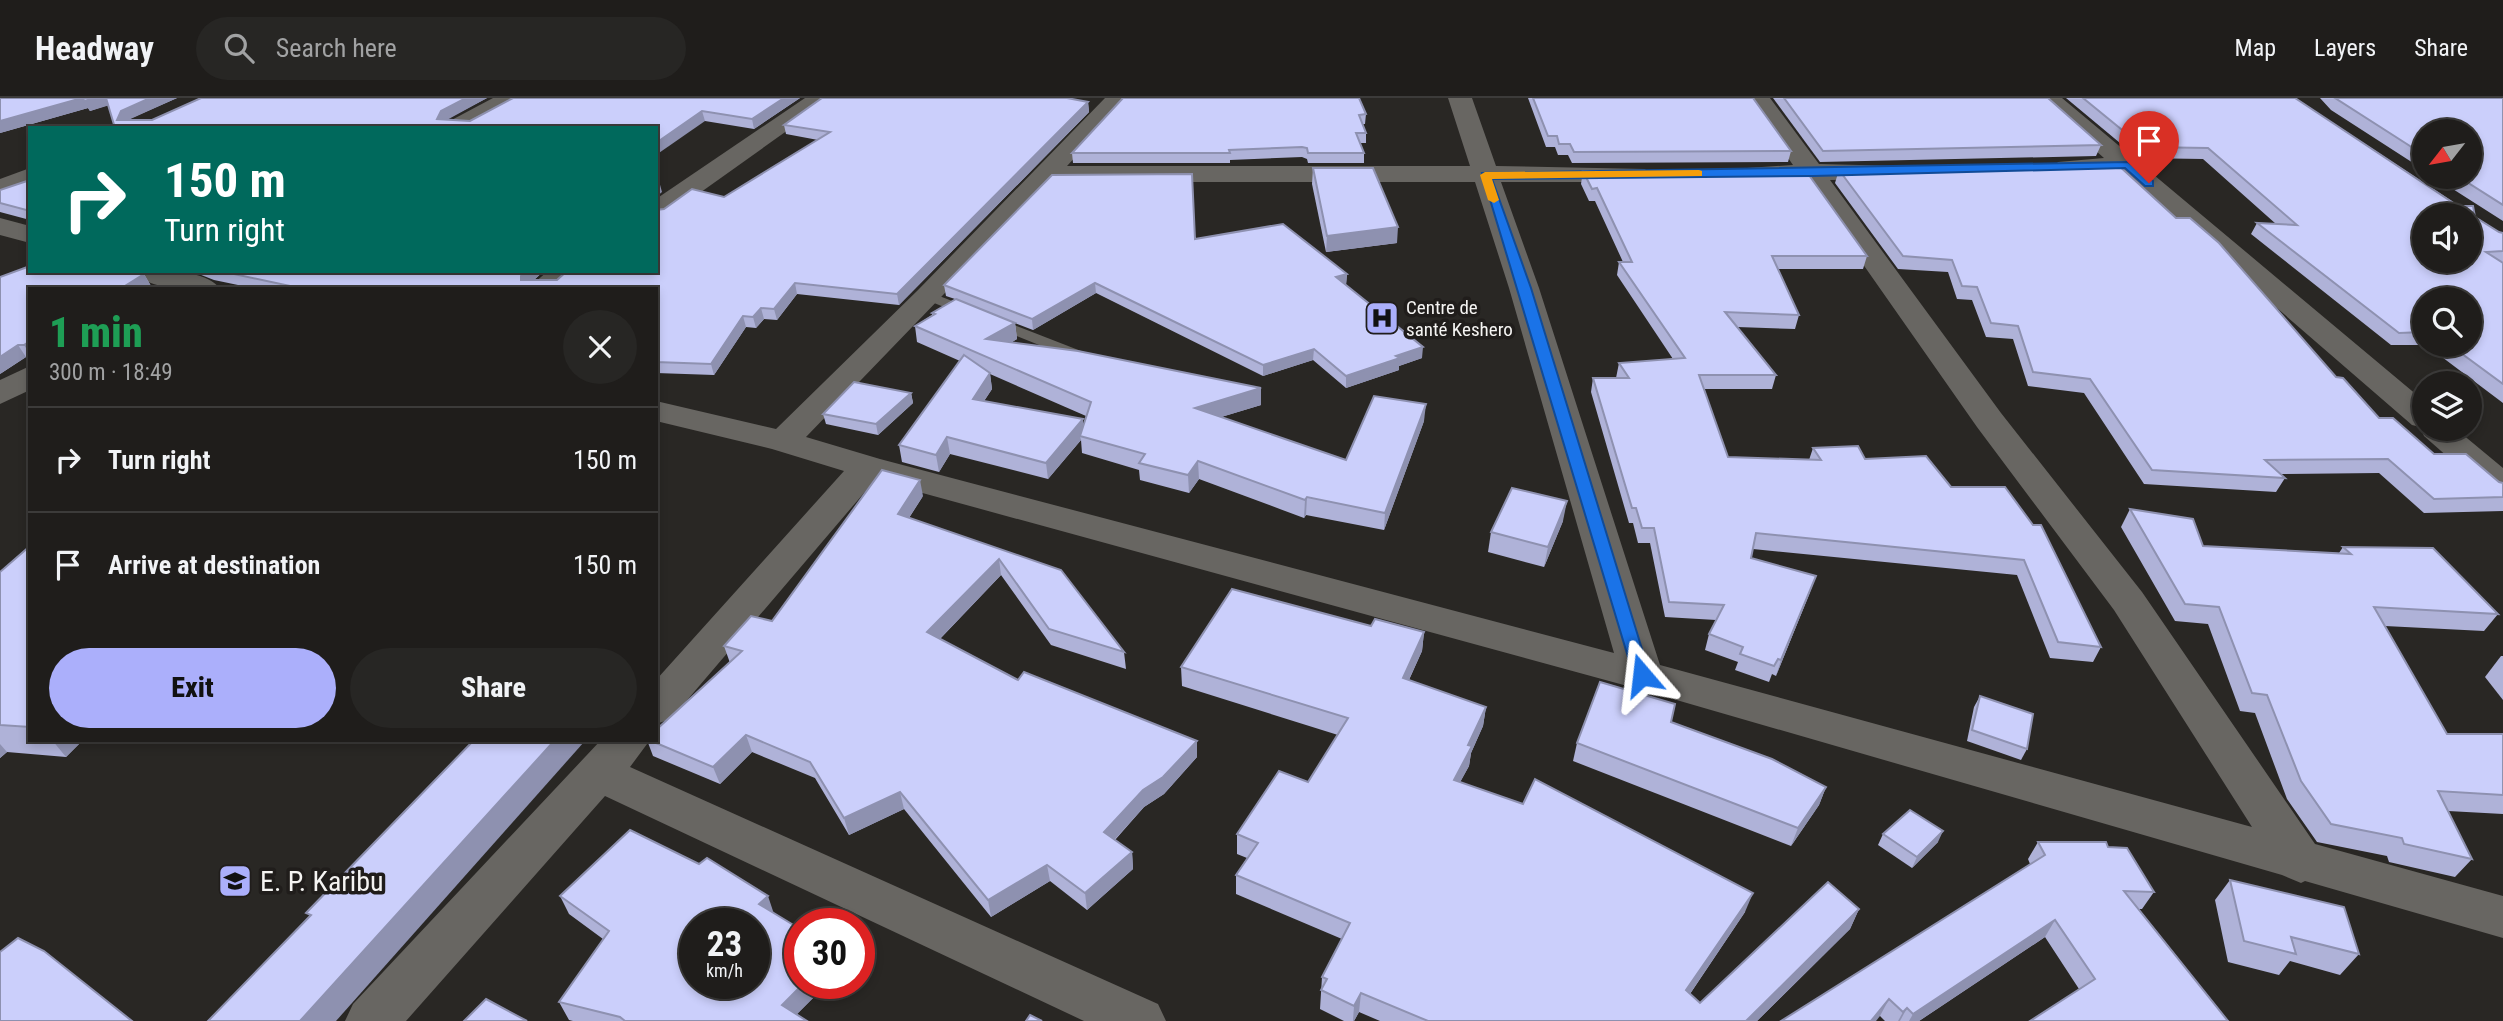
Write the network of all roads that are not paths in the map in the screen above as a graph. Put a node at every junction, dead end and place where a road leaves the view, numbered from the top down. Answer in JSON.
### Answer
{"nodes":[{"id":1,"x":511,"y":98,"type":"edge"},
{"id":2,"x":821,"y":98,"type":"edge"},
{"id":3,"x":1460,"y":98,"type":"edge"},
{"id":4,"x":1758,"y":98,"type":"edge"},
{"id":5,"x":2048,"y":98,"type":"edge"},
{"id":6,"x":1105,"y":101,"type":"edge"},
{"id":7,"x":459,"y":126,"type":"edge"},
{"id":8,"x":2128,"y":165,"type":"junction"},
{"id":9,"x":2046,"y":167,"type":"edge"},
{"id":10,"x":1909,"y":170,"type":"edge"},
{"id":11,"x":1731,"y":173,"type":"edge"},
{"id":12,"x":1813,"y":173,"type":"junction"},
{"id":13,"x":1045,"y":174,"type":"junction"},
{"id":14,"x":1663,"y":174,"type":"edge"},
{"id":15,"x":1485,"y":175,"type":"junction"},
{"id":16,"x":28,"y":177,"type":"edge"},
{"id":17,"x":0,"y":189,"type":"edge"},
{"id":18,"x":658,"y":210,"type":"edge"},
{"id":19,"x":0,"y":226,"type":"edge"},
{"id":20,"x":28,"y":234,"type":"edge"},
{"id":21,"x":565,"y":273,"type":"edge"},
{"id":22,"x":545,"y":287,"type":"edge"},
{"id":23,"x":929,"y":296,"type":"junction"},
{"id":24,"x":1075,"y":354,"type":"edge"},
{"id":25,"x":28,"y":377,"type":"edge"},
{"id":26,"x":0,"y":394,"type":"edge"},
{"id":27,"x":2412,"y":408,"type":"edge"},
{"id":28,"x":658,"y":411,"type":"edge"},
{"id":29,"x":783,"y":441,"type":"junction"},
{"id":30,"x":2450,"y":441,"type":"edge"},
{"id":31,"x":867,"y":467,"type":"junction"},
{"id":32,"x":2503,"y":486,"type":"edge"},
{"id":33,"x":1642,"y":675,"type":"junction"},
{"id":34,"x":658,"y":706,"type":"edge"},
{"id":35,"x":613,"y":757,"type":"edge"},
{"id":36,"x":2301,"y":863,"type":"junction"},
{"id":37,"x":2503,"y":917,"type":"edge"},
{"id":38,"x":372,"y":1021,"type":"edge"},
{"id":39,"x":1139,"y":1021,"type":"edge"}],
"edges":[{"from":1,"to":7,"type":"street"},
{"from":2,"to":18,"type":"street"},
{"from":3,"to":15,"type":"street"},
{"from":4,"to":12,"type":"street"},
{"from":5,"to":8,"type":"street"},
{"from":6,"to":13,"type":"street"},
{"from":8,"to":9,"type":"street"},
{"from":8,"to":27,"type":"street"},
{"from":10,"to":12,"type":"street"},
{"from":11,"to":12,"type":"street"},
{"from":12,"to":36,"type":"street"},
{"from":13,"to":15,"type":"street"},
{"from":13,"to":23,"type":"street"},
{"from":14,"to":15,"type":"street"},
{"from":15,"to":33,"type":"street"},
{"from":16,"to":17,"type":"street"},
{"from":19,"to":20,"type":"street"},
{"from":21,"to":22,"type":"street"},
{"from":23,"to":24,"type":"lane"},
{"from":23,"to":29,"type":"street"},
{"from":25,"to":26,"type":"street"},
{"from":28,"to":29,"type":"street"},
{"from":29,"to":31,"type":"street"},
{"from":30,"to":32,"type":"street"},
{"from":31,"to":33,"type":"street"},
{"from":31,"to":34,"type":"street"},
{"from":33,"to":36,"type":"street"},
{"from":35,"to":38,"type":"street"},
{"from":35,"to":39,"type":"street"},
{"from":36,"to":37,"type":"street"}]}
